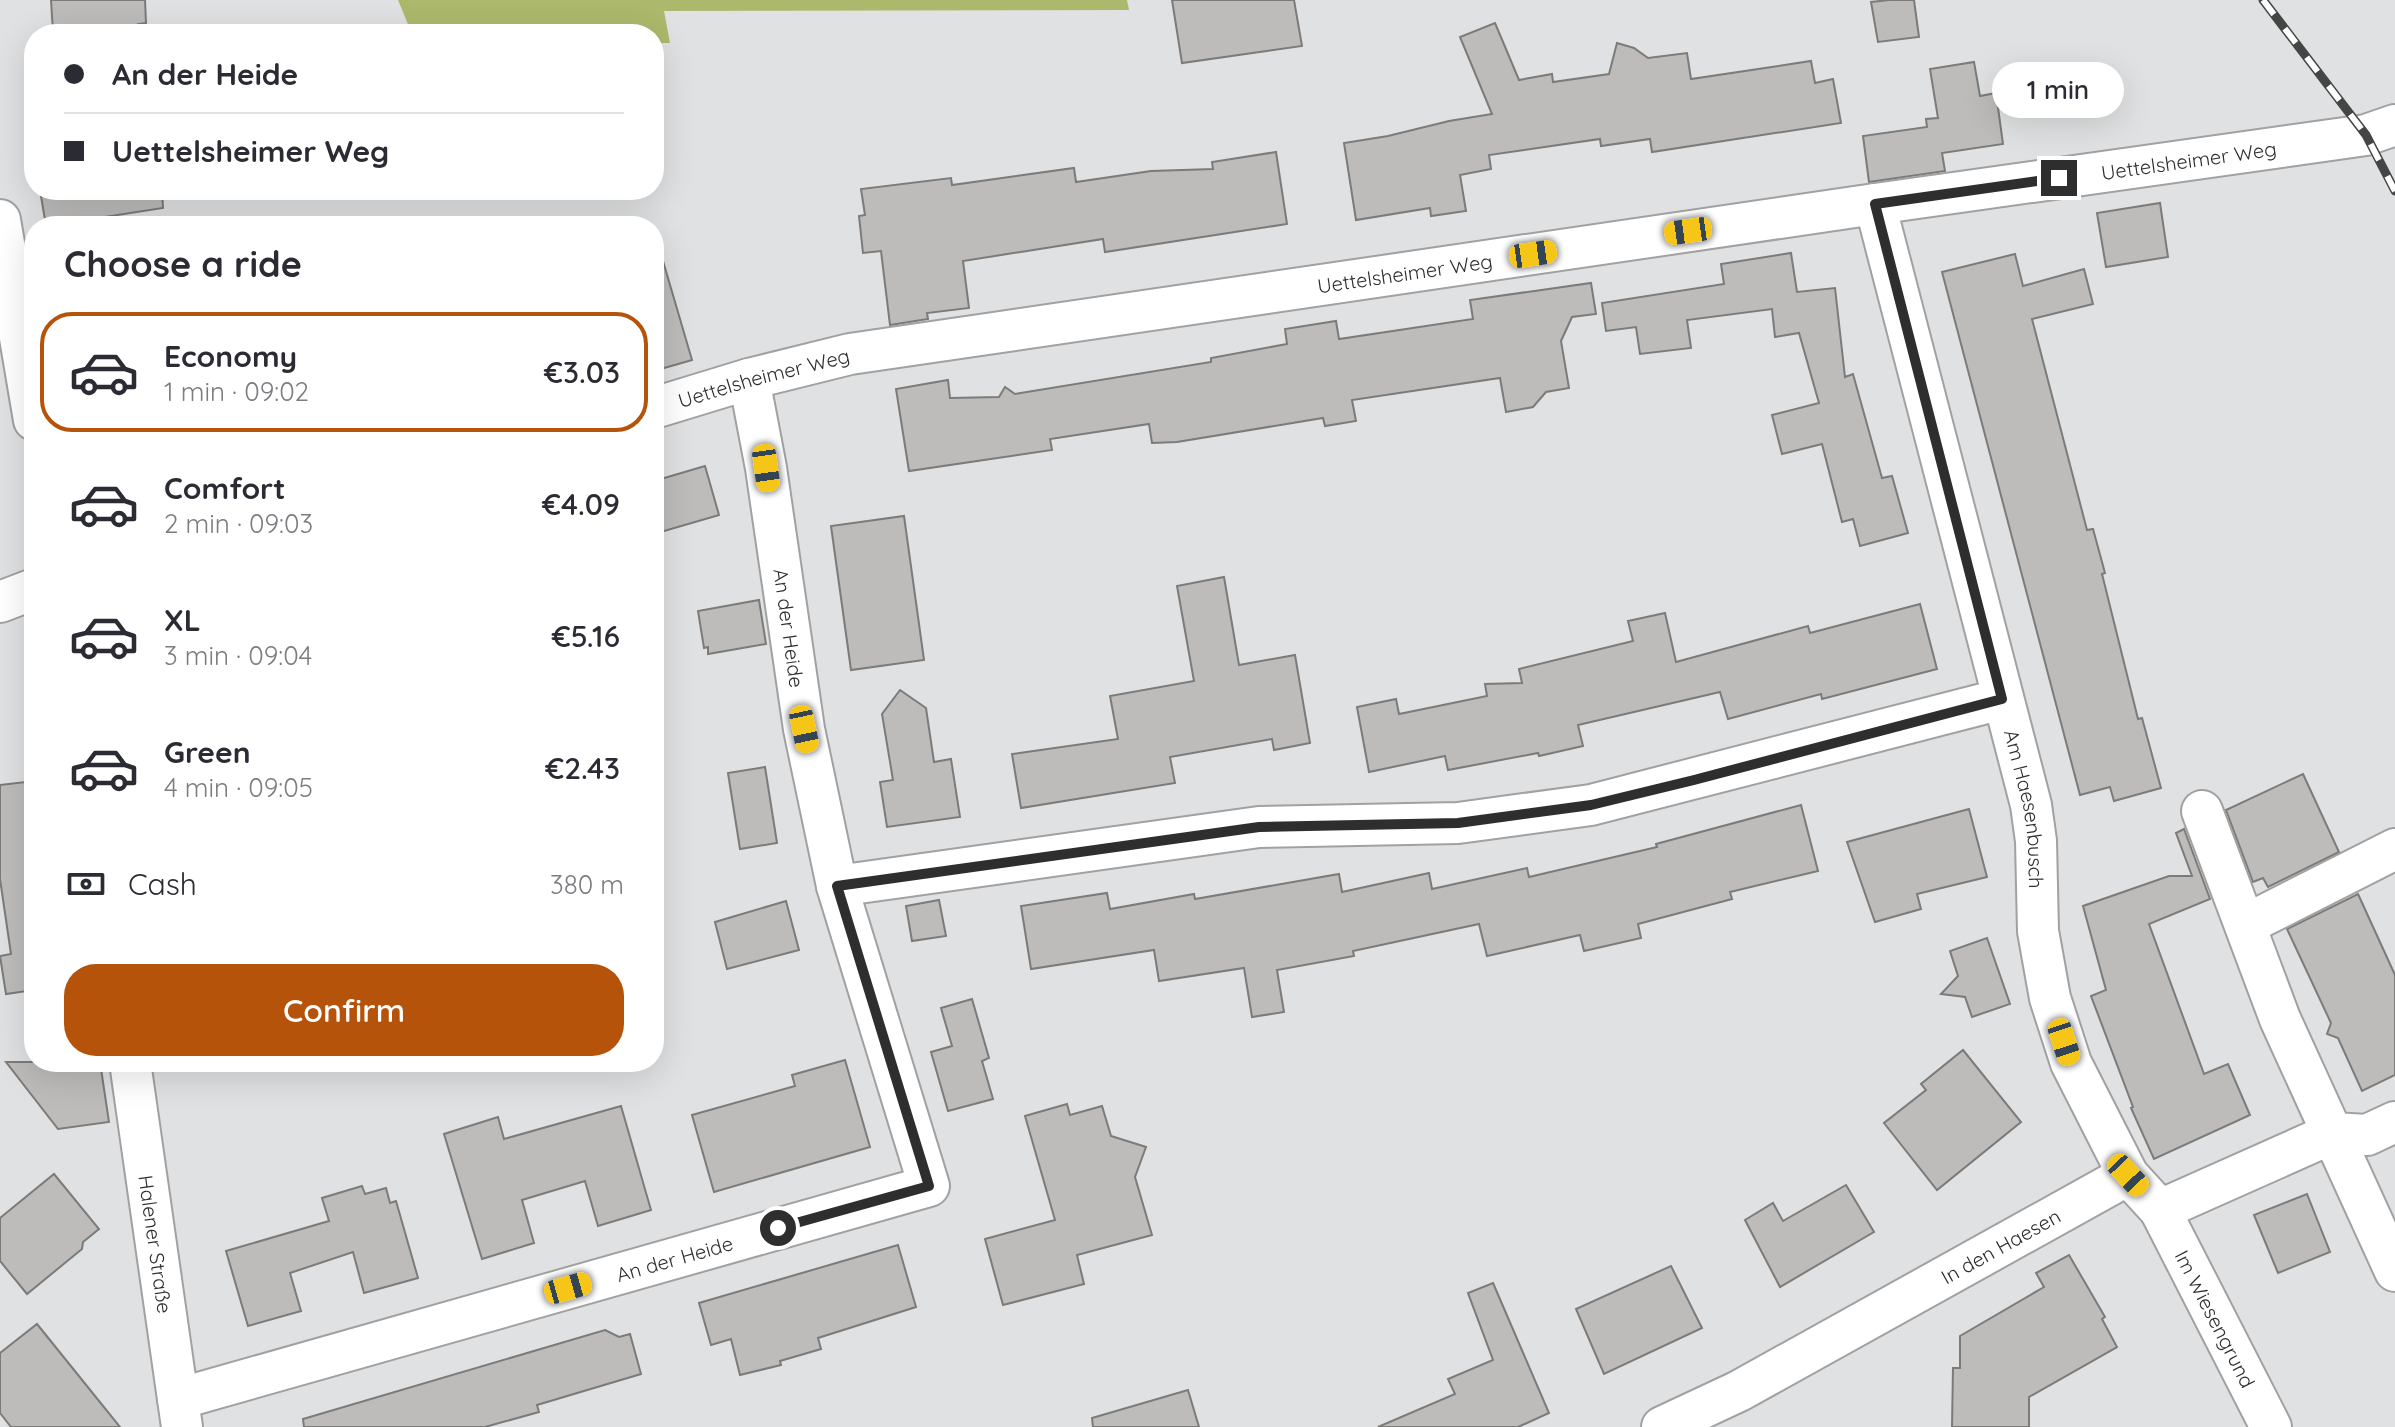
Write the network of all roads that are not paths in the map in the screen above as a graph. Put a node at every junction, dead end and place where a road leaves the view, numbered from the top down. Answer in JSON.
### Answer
{"nodes":[{"id":1,"x":2395,"y":125,"type":"edge"},
{"id":2,"x":1875,"y":204,"type":"junction"},
{"id":3,"x":0,"y":220,"type":"edge"},
{"id":4,"x":24,"y":361,"type":"edge"},
{"id":5,"x":749,"y":379,"type":"junction"},
{"id":6,"x":664,"y":405,"type":"edge"},
{"id":7,"x":24,"y":593,"type":"edge"},
{"id":8,"x":0,"y":602,"type":"edge"},
{"id":9,"x":2002,"y":699,"type":"junction"},
{"id":10,"x":2202,"y":811,"type":"dead end"},
{"id":11,"x":2395,"y":849,"type":"edge"},
{"id":12,"x":837,"y":886,"type":"junction"},
{"id":13,"x":2245,"y":925,"type":"junction"},
{"id":14,"x":131,"y":1072,"type":"edge"},
{"id":15,"x":2395,"y":1122,"type":"edge"},
{"id":16,"x":2333,"y":1133,"type":"junction"},
{"id":17,"x":2128,"y":1175,"type":"junction"},
{"id":18,"x":2160,"y":1210,"type":"junction"},
{"id":19,"x":2395,"y":1271,"type":"edge"},
{"id":20,"x":180,"y":1413,"type":"edge"},
{"id":21,"x":1662,"y":1427,"type":"edge"},
{"id":22,"x":2271,"y":1427,"type":"edge"}],
"edges":[{"from":1,"to":2,"type":"street","name":"Uettelsheimer Weg"},
{"from":2,"to":5,"type":"street","name":"Uettelsheimer Weg"},
{"from":2,"to":9,"type":"street","name":"Am Haesenbusch"},
{"from":3,"to":4,"type":"street"},
{"from":5,"to":6,"type":"street","name":"Uettelsheimer Weg"},
{"from":5,"to":12,"type":"street","name":"An der Heide"},
{"from":7,"to":8,"type":"street"},
{"from":9,"to":12,"type":"street"},
{"from":9,"to":17,"type":"street","name":"Am Haesenbusch"},
{"from":10,"to":13,"type":"street"},
{"from":11,"to":13,"type":"street"},
{"from":12,"to":20,"type":"street","name":"An der Heide"},
{"from":13,"to":16,"type":"street"},
{"from":14,"to":20,"type":"street","name":"Halener Straße"},
{"from":15,"to":16,"type":"street"},
{"from":16,"to":18,"type":"street"},
{"from":16,"to":19,"type":"street"},
{"from":17,"to":18,"type":"street"},
{"from":17,"to":21,"type":"street","name":"In den Haesen"},
{"from":18,"to":22,"type":"street","name":"Im Wiesengrund"}]}
